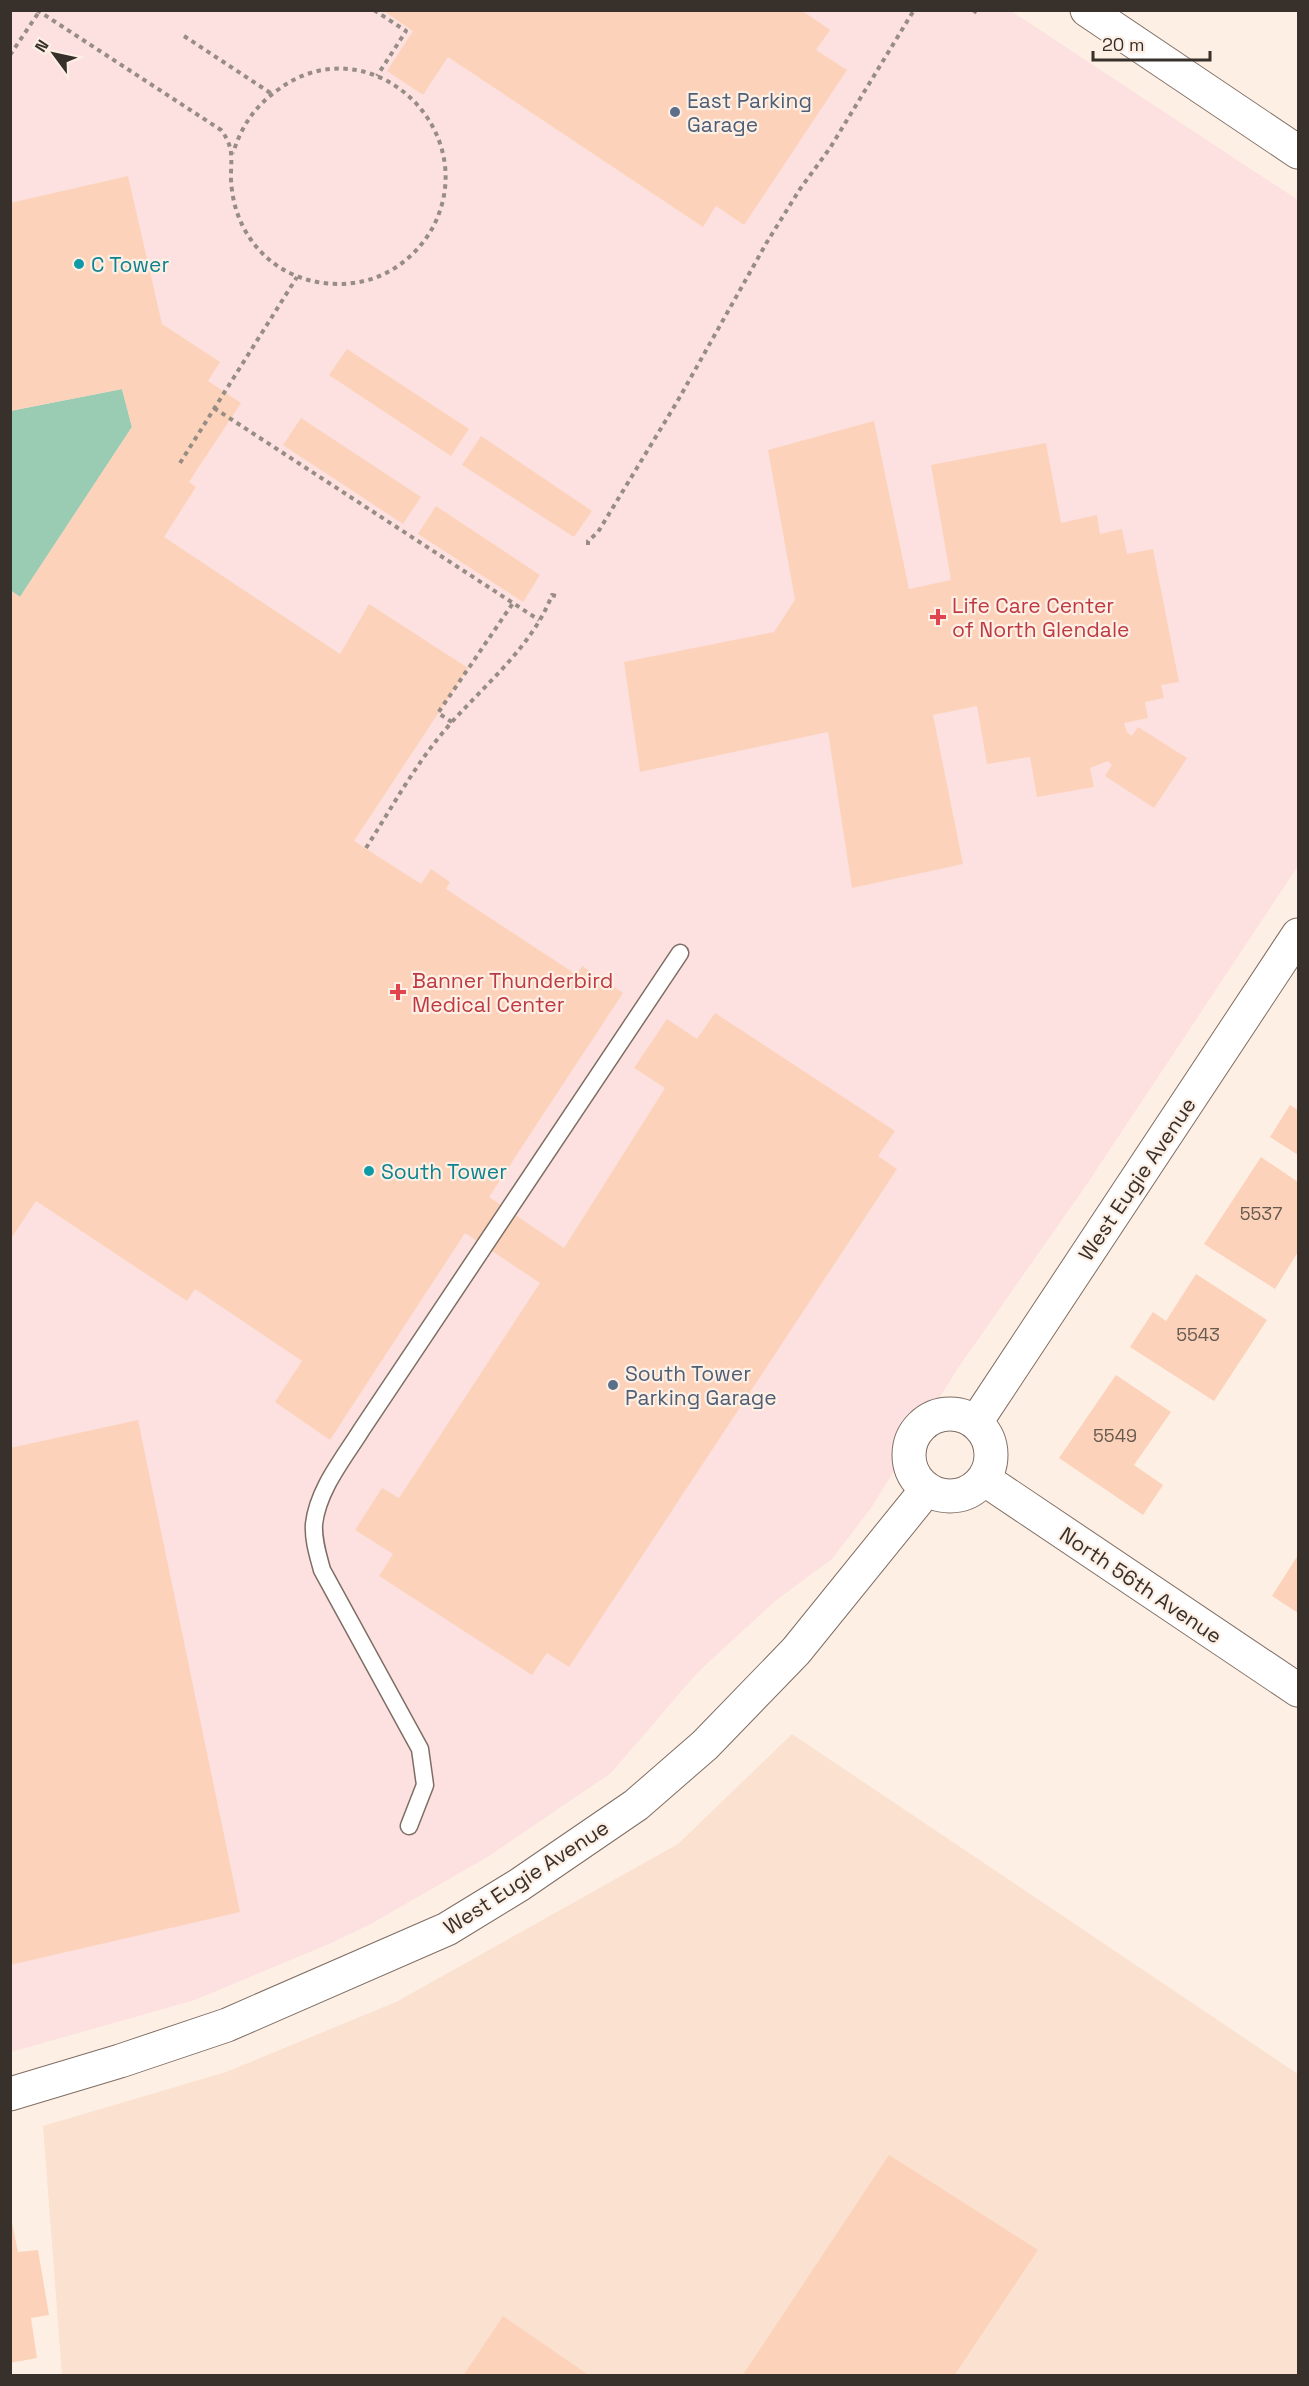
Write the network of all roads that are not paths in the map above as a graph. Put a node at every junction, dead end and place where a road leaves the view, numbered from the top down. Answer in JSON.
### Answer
{"nodes":[{"id":1,"x":1087,"y":10,"type":"edge"},
{"id":2,"x":1299,"y":152,"type":"edge"},
{"id":3,"x":1299,"y":935,"type":"edge"},
{"id":4,"x":680,"y":953,"type":"dead end"},
{"id":5,"x":976,"y":1422,"type":"junction"},
{"id":6,"x":984,"y":1479,"type":"junction"},
{"id":7,"x":927,"y":1489,"type":"junction"},
{"id":8,"x":1299,"y":1690,"type":"edge"},
{"id":9,"x":409,"y":1826,"type":"dead end"},
{"id":10,"x":10,"y":2094,"type":"edge"}],
"edges":[{"from":1,"to":2,"type":"street"},
{"from":3,"to":5,"type":"street","name":"West Eugie Avenue"},
{"from":4,"to":9,"type":"lane"},
{"from":5,"to":6,"type":"street"},
{"from":5,"to":7,"type":"street"},
{"from":6,"to":7,"type":"street"},
{"from":6,"to":8,"type":"street","name":"North 56th Avenue"},
{"from":7,"to":10,"type":"street","name":"West Eugie Avenue"}]}
